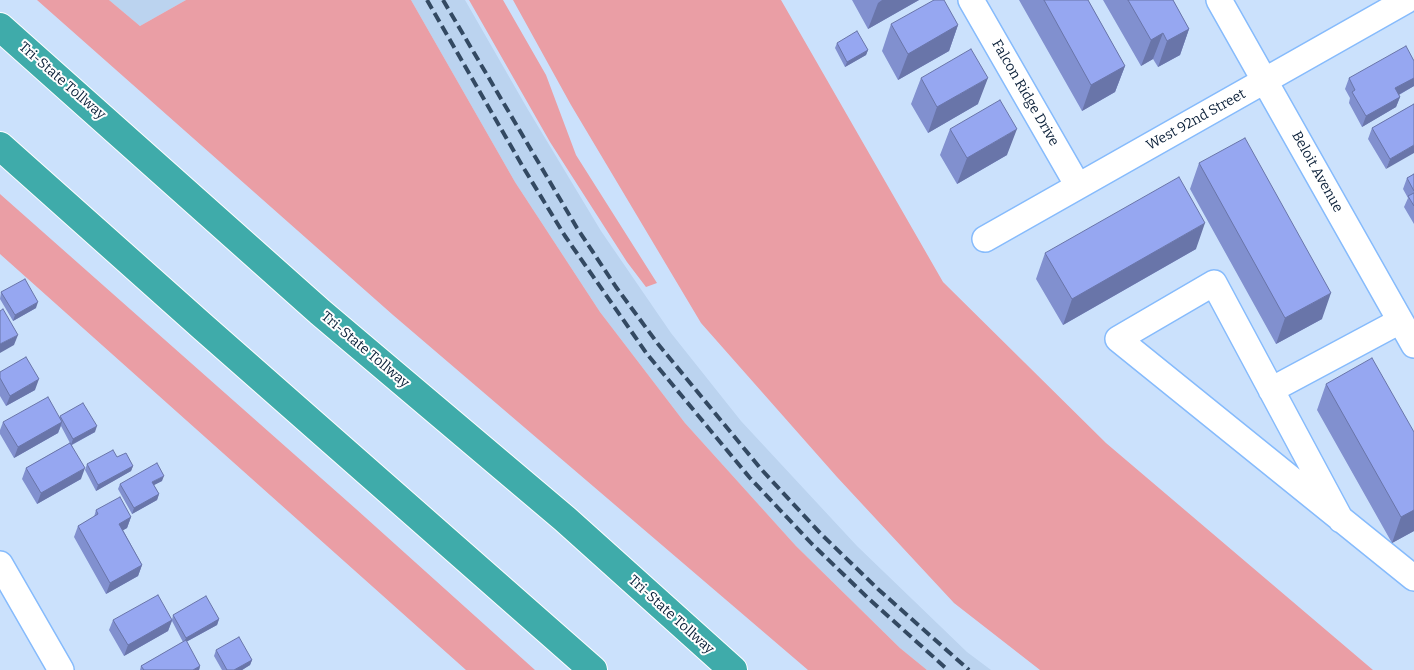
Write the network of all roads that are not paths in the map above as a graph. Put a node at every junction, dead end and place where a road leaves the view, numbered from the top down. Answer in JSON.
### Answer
{"nodes":[{"id":1,"x":971,"y":0,"type":"edge"},
{"id":2,"x":1219,"y":0,"type":"edge"},
{"id":3,"x":1407,"y":0,"type":"edge"},
{"id":4,"x":0,"y":27,"type":"edge"},
{"id":5,"x":1265,"y":81,"type":"junction"},
{"id":6,"x":0,"y":146,"type":"edge"},
{"id":7,"x":1078,"y":186,"type":"junction"},
{"id":8,"x":985,"y":239,"type":"dead end"},
{"id":9,"x":1400,"y":321,"type":"junction"},
{"id":10,"x":1414,"y":345,"type":"edge"},
{"id":11,"x":1271,"y":390,"type":"junction"},
{"id":12,"x":565,"y":519,"type":"junction"},
{"id":13,"x":1341,"y":520,"type":"junction"},
{"id":14,"x":0,"y":564,"type":"edge"},
{"id":15,"x":1414,"y":578,"type":"edge"},
{"id":16,"x":61,"y":670,"type":"edge"},
{"id":17,"x":593,"y":670,"type":"edge"},
{"id":18,"x":733,"y":670,"type":"edge"},
{"id":19,"x":746,"y":670,"type":"edge"}],
"edges":[{"from":1,"to":7,"type":"street","name":"Falcon Ridge Drive"},
{"from":2,"to":5,"type":"street","name":"Beloit Avenue"},
{"from":3,"to":5,"type":"street","name":"West 92nd Street"},
{"from":4,"to":12,"type":"highway","name":"Tri-State Tollway"},
{"from":5,"to":7,"type":"street","name":"West 92nd Street"},
{"from":5,"to":9,"type":"street","name":"Beloit Avenue"},
{"from":6,"to":17,"type":"highway"},
{"from":7,"to":8,"type":"street","name":"West 92nd Street"},
{"from":9,"to":10,"type":"street","name":"Beloit Avenue"},
{"from":9,"to":11,"type":"street"},
{"from":11,"to":13,"type":"street"},
{"from":11,"to":13,"type":"street"},
{"from":12,"to":18,"type":"highway","name":"Tri-State Tollway"},
{"from":12,"to":19,"type":"highway"},
{"from":13,"to":15,"type":"street"},
{"from":14,"to":16,"type":"street"}]}
